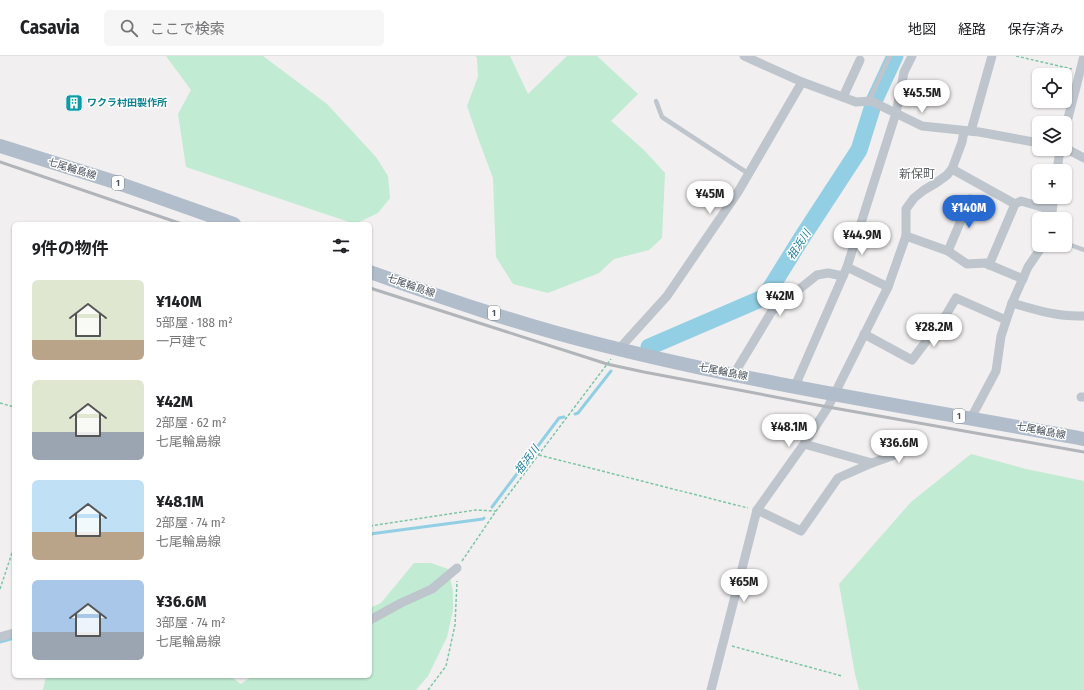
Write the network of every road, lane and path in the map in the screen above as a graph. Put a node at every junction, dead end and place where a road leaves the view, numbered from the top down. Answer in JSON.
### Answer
{"nodes":[{"id":1,"x":744,"y":56,"type":"edge"},
{"id":2,"x":890,"y":56,"type":"edge"},
{"id":3,"x":912,"y":56,"type":"edge"},
{"id":4,"x":992,"y":56,"type":"edge"},
{"id":5,"x":1016,"y":56,"type":"edge"},
{"id":6,"x":1084,"y":56,"type":"edge"},
{"id":7,"x":860,"y":60,"type":"dead end"},
{"id":8,"x":1080,"y":71,"type":"junction"},
{"id":9,"x":802,"y":82,"type":"junction"},
{"id":10,"x":842,"y":96,"type":"junction"},
{"id":11,"x":656,"y":102,"type":"dead end"},
{"id":12,"x":873,"y":102,"type":"junction"},
{"id":13,"x":896,"y":113,"type":"junction"},
{"id":14,"x":1069,"y":116,"type":"edge"},
{"id":15,"x":967,"y":131,"type":"junction"},
{"id":16,"x":1032,"y":142,"type":"edge"},
{"id":17,"x":0,"y":146,"type":"edge"},
{"id":18,"x":1072,"y":152,"type":"edge"},
{"id":19,"x":1084,"y":158,"type":"edge"},
{"id":20,"x":952,"y":169,"type":"junction"},
{"id":21,"x":749,"y":174,"type":"junction"},
{"id":22,"x":970,"y":199,"type":"dead end"},
{"id":23,"x":1015,"y":204,"type":"junction"},
{"id":24,"x":1046,"y":212,"type":"edge"},
{"id":25,"x":228,"y":222,"type":"edge"},
{"id":26,"x":906,"y":236,"type":"junction"},
{"id":27,"x":1072,"y":246,"type":"edge"},
{"id":28,"x":1084,"y":250,"type":"edge"},
{"id":29,"x":948,"y":251,"type":"junction"},
{"id":30,"x":1038,"y":252,"type":"edge"},
{"id":31,"x":989,"y":264,"type":"junction"},
{"id":32,"x":847,"y":267,"type":"junction"},
{"id":33,"x":372,"y":273,"type":"edge"},
{"id":34,"x":843,"y":276,"type":"junction"},
{"id":35,"x":1023,"y":279,"type":"junction"},
{"id":36,"x":888,"y":287,"type":"junction"},
{"id":37,"x":1012,"y":303,"type":"junction"},
{"id":38,"x":1083,"y":316,"type":"edge"},
{"id":39,"x":1006,"y":320,"type":"junction"},
{"id":40,"x":864,"y":334,"type":"junction"},
{"id":41,"x":619,"y":349,"type":"junction"},
{"id":42,"x":734,"y":374,"type":"junction"},
{"id":43,"x":795,"y":386,"type":"junction"},
{"id":44,"x":834,"y":394,"type":"junction"},
{"id":45,"x":0,"y":403,"type":"edge"},
{"id":46,"x":12,"y":406,"type":"edge"},
{"id":47,"x":971,"y":418,"type":"junction"},
{"id":48,"x":1084,"y":439,"type":"edge"},
{"id":49,"x":804,"y":444,"type":"junction"},
{"id":50,"x":920,"y":446,"type":"dead end"},
{"id":51,"x":539,"y":455,"type":"junction"},
{"id":52,"x":872,"y":462,"type":"junction"},
{"id":53,"x":757,"y":510,"type":"junction"},
{"id":54,"x":496,"y":512,"type":"junction"},
{"id":55,"x":372,"y":526,"type":"edge"},
{"id":56,"x":12,"y":552,"type":"edge"},
{"id":57,"x":457,"y":568,"type":"junction"},
{"id":58,"x":0,"y":589,"type":"edge"},
{"id":59,"x":372,"y":619,"type":"edge"},
{"id":60,"x":12,"y":634,"type":"edge"},
{"id":61,"x":0,"y":637,"type":"edge"},
{"id":62,"x":723,"y":644,"type":"junction"},
{"id":63,"x":842,"y":676,"type":"dead end"},
{"id":64,"x":428,"y":690,"type":"edge"},
{"id":65,"x":711,"y":690,"type":"edge"}],
"edges":[{"from":1,"to":9,"type":"street"},
{"from":2,"to":12,"type":"lane"},
{"from":3,"to":13,"type":"street"},
{"from":4,"to":15,"type":"street"},
{"from":5,"to":8,"type":"path"},
{"from":6,"to":8,"type":"street"},
{"from":7,"to":10,"type":"street"},
{"from":8,"to":14,"type":"street"},
{"from":9,"to":10,"type":"street"},
{"from":9,"to":21,"type":"street"},
{"from":10,"to":12,"type":"street"},
{"from":11,"to":21,"type":"lane"},
{"from":12,"to":13,"type":"street"},
{"from":13,"to":15,"type":"street"},
{"from":13,"to":32,"type":"street"},
{"from":15,"to":16,"type":"street"},
{"from":15,"to":20,"type":"street"},
{"from":17,"to":25,"type":"main road","name":"七尾輪島線","number":"1"},
{"from":18,"to":19,"type":"street"},
{"from":20,"to":23,"type":"street"},
{"from":20,"to":26,"type":"street"},
{"from":21,"to":41,"type":"street"},
{"from":22,"to":29,"type":"street"},
{"from":23,"to":24,"type":"street"},
{"from":23,"to":31,"type":"street"},
{"from":26,"to":29,"type":"street"},
{"from":26,"to":36,"type":"street"},
{"from":27,"to":28,"type":"lane"},
{"from":29,"to":31,"type":"street"},
{"from":30,"to":35,"type":"street"},
{"from":31,"to":35,"type":"street"},
{"from":32,"to":34,"type":"street"},
{"from":32,"to":36,"type":"street"},
{"from":33,"to":41,"type":"main road","name":"七尾輪島線","number":"1"},
{"from":34,"to":42,"type":"street"},
{"from":34,"to":43,"type":"street"},
{"from":35,"to":37,"type":"street"},
{"from":36,"to":40,"type":"street"},
{"from":37,"to":38,"type":"street"},
{"from":37,"to":39,"type":"street"},
{"from":39,"to":40,"type":"street"},
{"from":39,"to":47,"type":"street"},
{"from":40,"to":44,"type":"street"},
{"from":41,"to":42,"type":"main road","name":"七尾輪島線","number":"1"},
{"from":41,"to":51,"type":"path"},
{"from":42,"to":43,"type":"main road","name":"七尾輪島線","number":"1"},
{"from":43,"to":44,"type":"main road","name":"七尾輪島線","number":"1"},
{"from":44,"to":47,"type":"main road","name":"七尾輪島線","number":"1"},
{"from":44,"to":49,"type":"street"},
{"from":45,"to":46,"type":"path"},
{"from":47,"to":48,"type":"main road","name":"七尾輪島線","number":"1"},
{"from":49,"to":52,"type":"street"},
{"from":49,"to":53,"type":"street"},
{"from":50,"to":52,"type":"street"},
{"from":51,"to":53,"type":"path"},
{"from":51,"to":54,"type":"path"},
{"from":52,"to":53,"type":"street"},
{"from":53,"to":62,"type":"street"},
{"from":54,"to":55,"type":"path"},
{"from":54,"to":57,"type":"path"},
{"from":56,"to":58,"type":"path"},
{"from":57,"to":59,"type":"street"},
{"from":57,"to":64,"type":"path"},
{"from":60,"to":61,"type":"street"},
{"from":62,"to":63,"type":"path"},
{"from":62,"to":65,"type":"street"}]}
